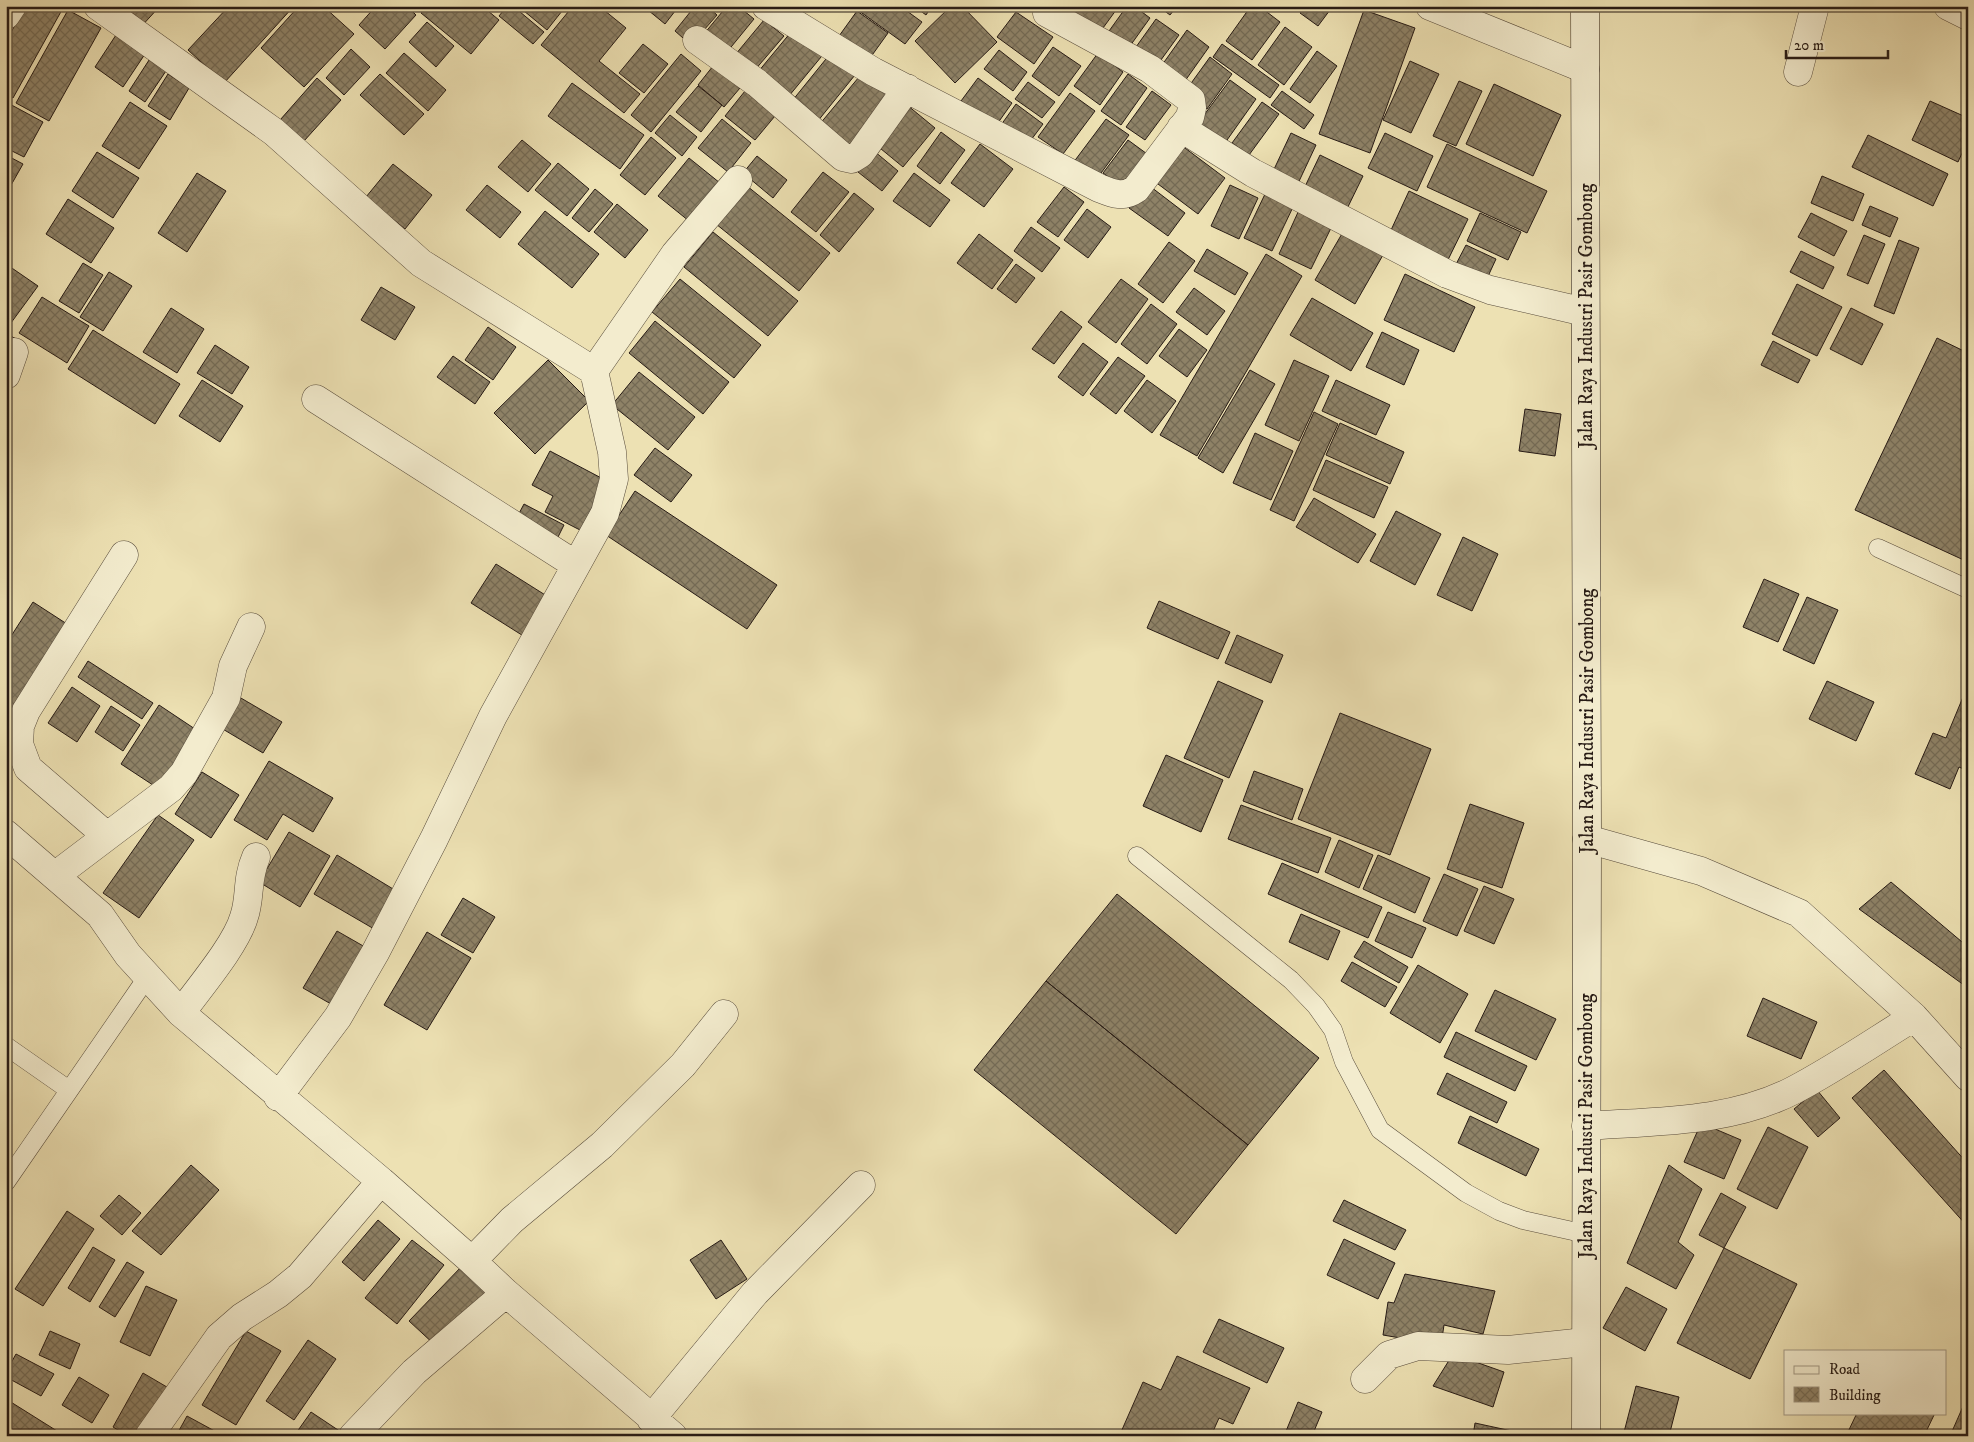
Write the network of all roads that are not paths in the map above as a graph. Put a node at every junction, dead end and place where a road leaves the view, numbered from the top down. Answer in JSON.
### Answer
{"nodes":[{"id":1,"x":12,"y":6,"type":"edge"},
{"id":2,"x":98,"y":6,"type":"edge"},
{"id":3,"x":766,"y":6,"type":"edge"},
{"id":4,"x":1430,"y":6,"type":"edge"},
{"id":5,"x":1585,"y":6,"type":"edge"},
{"id":6,"x":1814,"y":6,"type":"edge"},
{"id":7,"x":1948,"y":6,"type":"edge"},
{"id":8,"x":1047,"y":13,"type":"dead end"},
{"id":9,"x":6,"y":15,"type":"edge"},
{"id":10,"x":1968,"y":16,"type":"edge"},
{"id":11,"x":697,"y":40,"type":"dead end"},
{"id":12,"x":1586,"y":70,"type":"junction"},
{"id":13,"x":1798,"y":72,"type":"dead end"},
{"id":14,"x":907,"y":88,"type":"junction"},
{"id":15,"x":1181,"y":128,"type":"junction"},
{"id":16,"x":738,"y":180,"type":"dead end"},
{"id":17,"x":1585,"y":312,"type":"junction"},
{"id":18,"x":594,"y":371,"type":"junction"},
{"id":19,"x":316,"y":398,"type":"dead end"},
{"id":20,"x":1878,"y":548,"type":"dead end"},
{"id":21,"x":124,"y":555,"type":"dead end"},
{"id":22,"x":576,"y":565,"type":"junction"},
{"id":23,"x":1968,"y":589,"type":"edge"},
{"id":24,"x":251,"y":627,"type":"dead end"},
{"id":25,"x":6,"y":834,"type":"edge"},
{"id":26,"x":107,"y":836,"type":"junction"},
{"id":27,"x":1587,"y":839,"type":"junction"},
{"id":28,"x":1137,"y":856,"type":"dead end"},
{"id":29,"x":256,"y":857,"type":"dead end"},
{"id":30,"x":56,"y":875,"type":"junction"},
{"id":31,"x":148,"y":976,"type":"junction"},
{"id":32,"x":182,"y":1013,"type":"junction"},
{"id":33,"x":724,"y":1014,"type":"dead end"},
{"id":34,"x":1914,"y":1017,"type":"junction"},
{"id":35,"x":6,"y":1046,"type":"edge"},
{"id":36,"x":1968,"y":1077,"type":"edge"},
{"id":37,"x":69,"y":1090,"type":"junction"},
{"id":38,"x":278,"y":1097,"type":"junction"},
{"id":39,"x":1586,"y":1126,"type":"junction"},
{"id":40,"x":381,"y":1181,"type":"junction"},
{"id":41,"x":6,"y":1182,"type":"edge"},
{"id":42,"x":861,"y":1184,"type":"dead end"},
{"id":43,"x":1586,"y":1234,"type":"junction"},
{"id":44,"x":472,"y":1261,"type":"junction"},
{"id":45,"x":506,"y":1294,"type":"junction"},
{"id":46,"x":1585,"y":1342,"type":"junction"},
{"id":47,"x":1365,"y":1379,"type":"dead end"},
{"id":48,"x":652,"y":1419,"type":"junction"},
{"id":49,"x":149,"y":1436,"type":"edge"},
{"id":50,"x":353,"y":1436,"type":"edge"},
{"id":51,"x":673,"y":1436,"type":"edge"},
{"id":52,"x":1586,"y":1436,"type":"edge"}],
"edges":[{"from":1,"to":9,"type":"street"},
{"from":2,"to":18,"type":"street"},
{"from":3,"to":14,"type":"street"},
{"from":4,"to":12,"type":"street"},
{"from":5,"to":12,"type":"street","name":"Jalan Raya Industri Pasir Gombong"},
{"from":6,"to":13,"type":"street"},
{"from":7,"to":10,"type":"street"},
{"from":8,"to":15,"type":"street"},
{"from":11,"to":14,"type":"street"},
{"from":12,"to":17,"type":"street","name":"Jalan Raya Industri Pasir Gombong"},
{"from":14,"to":15,"type":"street"},
{"from":15,"to":17,"type":"street"},
{"from":16,"to":18,"type":"street"},
{"from":17,"to":27,"type":"street","name":"Jalan Raya Industri Pasir Gombong"},
{"from":18,"to":22,"type":"street"},
{"from":19,"to":22,"type":"street"},
{"from":20,"to":23,"type":"lane"},
{"from":21,"to":26,"type":"street"},
{"from":22,"to":38,"type":"street"},
{"from":24,"to":26,"type":"street"},
{"from":25,"to":30,"type":"street"},
{"from":26,"to":30,"type":"street"},
{"from":27,"to":34,"type":"street"},
{"from":27,"to":39,"type":"street","name":"Jalan Raya Industri Pasir Gombong"},
{"from":28,"to":43,"type":"lane"},
{"from":29,"to":32,"type":"street"},
{"from":30,"to":31,"type":"street"},
{"from":31,"to":32,"type":"street"},
{"from":31,"to":37,"type":"lane"},
{"from":32,"to":38,"type":"street"},
{"from":33,"to":44,"type":"street"},
{"from":34,"to":36,"type":"street"},
{"from":34,"to":39,"type":"street"},
{"from":35,"to":37,"type":"lane"},
{"from":37,"to":41,"type":"lane"},
{"from":38,"to":40,"type":"street"},
{"from":39,"to":43,"type":"street","name":"Jalan Raya Industri Pasir Gombong"},
{"from":40,"to":44,"type":"street"},
{"from":40,"to":49,"type":"street"},
{"from":42,"to":48,"type":"street"},
{"from":43,"to":46,"type":"street","name":"Jalan Raya Industri Pasir Gombong"},
{"from":44,"to":45,"type":"street"},
{"from":45,"to":48,"type":"street"},
{"from":45,"to":50,"type":"street"},
{"from":46,"to":47,"type":"street"},
{"from":46,"to":52,"type":"street","name":"Jalan Raya Industri Pasir Gombong"},
{"from":48,"to":51,"type":"street"}]}
